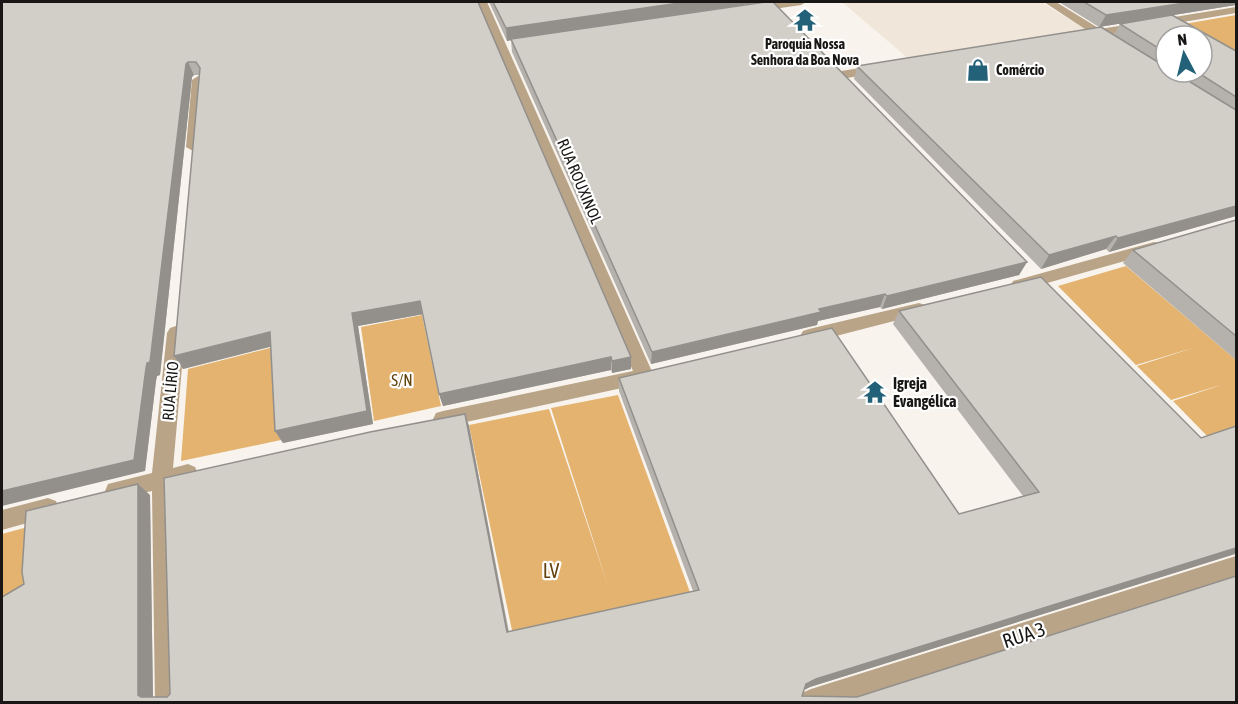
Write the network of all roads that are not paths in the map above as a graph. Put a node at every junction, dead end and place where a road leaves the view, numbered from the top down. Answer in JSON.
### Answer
{"nodes":[{"id":1,"x":482,"y":2,"type":"edge"},
{"id":2,"x":801,"y":2,"type":"edge"},
{"id":3,"x":1050,"y":2,"type":"edge"},
{"id":4,"x":771,"y":4,"type":"edge"},
{"id":5,"x":1236,"y":10,"type":"edge"},
{"id":6,"x":738,"y":11,"type":"edge"},
{"id":7,"x":788,"y":21,"type":"edge"},
{"id":8,"x":1098,"y":33,"type":"junction"},
{"id":9,"x":1075,"y":37,"type":"edge"},
{"id":10,"x":1118,"y":46,"type":"edge"},
{"id":11,"x":890,"y":67,"type":"edge"},
{"id":12,"x":841,"y":76,"type":"edge"},
{"id":13,"x":198,"y":80,"type":"edge"},
{"id":14,"x":192,"y":160,"type":"edge"},
{"id":15,"x":1170,"y":242,"type":"edge"},
{"id":16,"x":1034,"y":276,"type":"junction"},
{"id":17,"x":1003,"y":289,"type":"edge"},
{"id":18,"x":1054,"y":297,"type":"edge"},
{"id":19,"x":934,"y":305,"type":"edge"},
{"id":20,"x":178,"y":313,"type":"edge"},
{"id":21,"x":795,"y":339,"type":"edge"},
{"id":22,"x":668,"y":370,"type":"edge"},
{"id":23,"x":645,"y":376,"type":"junction"},
{"id":24,"x":426,"y":422,"type":"edge"},
{"id":25,"x":208,"y":469,"type":"edge"},
{"id":26,"x":162,"y":479,"type":"junction"},
{"id":27,"x":93,"y":496,"type":"edge"},
{"id":28,"x":70,"y":502,"type":"edge"},
{"id":29,"x":2,"y":520,"type":"edge"},
{"id":30,"x":1236,"y":567,"type":"edge"},
{"id":31,"x":168,"y":702,"type":"edge"},
{"id":32,"x":811,"y":702,"type":"edge"}],
"edges":[{"from":1,"to":23,"type":"street","name":"RUA ROUXINOL"},
{"from":2,"to":4,"type":"street"},
{"from":3,"to":8,"type":"street"},
{"from":4,"to":6,"type":"street"},
{"from":4,"to":7,"type":"street"},
{"from":5,"to":8,"type":"street"},
{"from":8,"to":9,"type":"street"},
{"from":8,"to":10,"type":"street"},
{"from":11,"to":12,"type":"street"},
{"from":13,"to":14,"type":"street"},
{"from":15,"to":16,"type":"street"},
{"from":16,"to":17,"type":"street"},
{"from":16,"to":18,"type":"street"},
{"from":19,"to":21,"type":"street"},
{"from":20,"to":26,"type":"street","name":"RUA LÍRIO"},
{"from":22,"to":23,"type":"street"},
{"from":23,"to":24,"type":"street"},
{"from":25,"to":26,"type":"street"},
{"from":26,"to":27,"type":"street"},
{"from":26,"to":31,"type":"street","name":"RUA LÍRIO"},
{"from":28,"to":29,"type":"street"},
{"from":30,"to":32,"type":"street","name":"RUA 3"}]}
